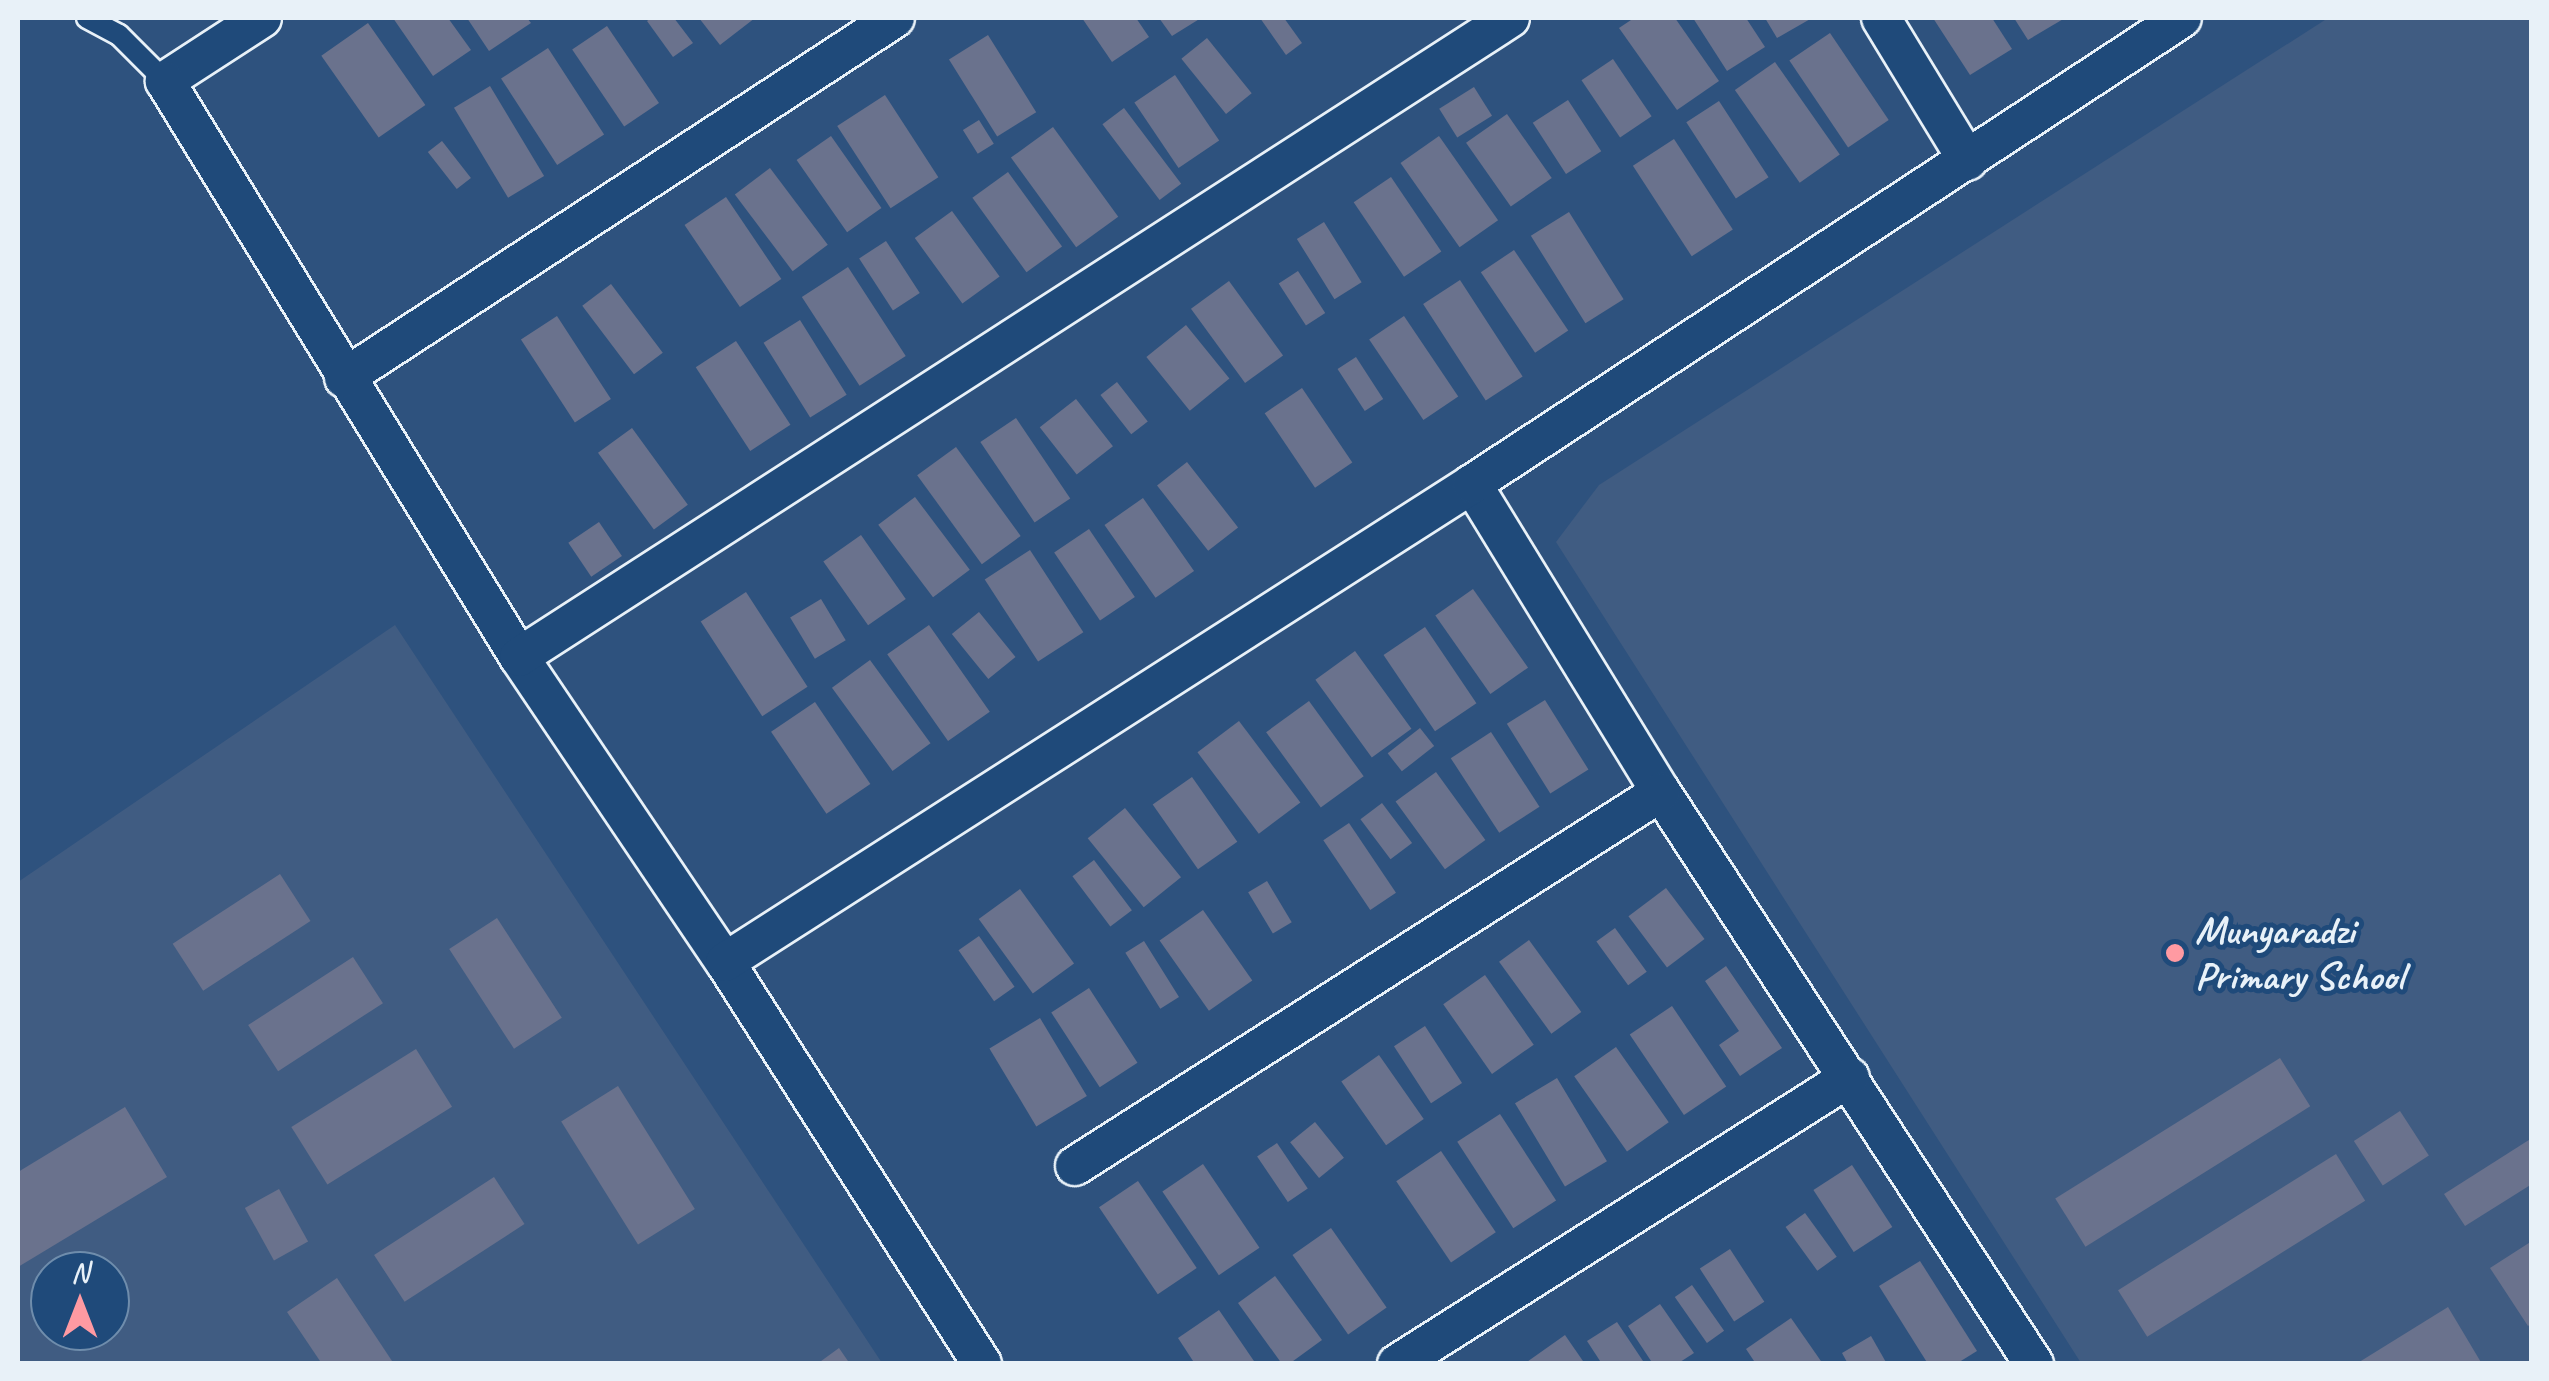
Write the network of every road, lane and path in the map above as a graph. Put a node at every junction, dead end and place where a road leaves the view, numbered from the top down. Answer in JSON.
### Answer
{"nodes":[{"id":1,"x":87,"y":18,"type":"edge"},
{"id":2,"x":262,"y":18,"type":"edge"},
{"id":3,"x":895,"y":18,"type":"edge"},
{"id":4,"x":1510,"y":18,"type":"edge"},
{"id":5,"x":1880,"y":18,"type":"edge"},
{"id":6,"x":2182,"y":18,"type":"edge"},
{"id":7,"x":165,"y":81,"type":"junction"},
{"id":8,"x":1968,"y":160,"type":"junction"},
{"id":9,"x":344,"y":378,"type":"junction"},
{"id":10,"x":1472,"y":484,"type":"junction"},
{"id":11,"x":519,"y":656,"type":"junction"},
{"id":12,"x":1662,"y":792,"type":"junction"},
{"id":13,"x":726,"y":962,"type":"junction"},
{"id":14,"x":1850,"y":1077,"type":"junction"},
{"id":15,"x":1075,"y":1166,"type":"dead end"},
{"id":16,"x":2028,"y":1361,"type":"edge"},
{"id":17,"x":982,"y":1364,"type":"edge"},
{"id":18,"x":1397,"y":1364,"type":"edge"}],
"edges":[{"from":1,"to":7,"type":"lane"},
{"from":2,"to":7,"type":"street"},
{"from":3,"to":9,"type":"street"},
{"from":4,"to":11,"type":"street"},
{"from":5,"to":8,"type":"street"},
{"from":6,"to":8,"type":"street"},
{"from":7,"to":9,"type":"street"},
{"from":8,"to":10,"type":"street"},
{"from":9,"to":11,"type":"street"},
{"from":10,"to":12,"type":"street"},
{"from":10,"to":13,"type":"street"},
{"from":11,"to":13,"type":"street"},
{"from":12,"to":14,"type":"street"},
{"from":12,"to":15,"type":"street"},
{"from":13,"to":17,"type":"street"},
{"from":14,"to":16,"type":"street"},
{"from":14,"to":18,"type":"street"}]}
